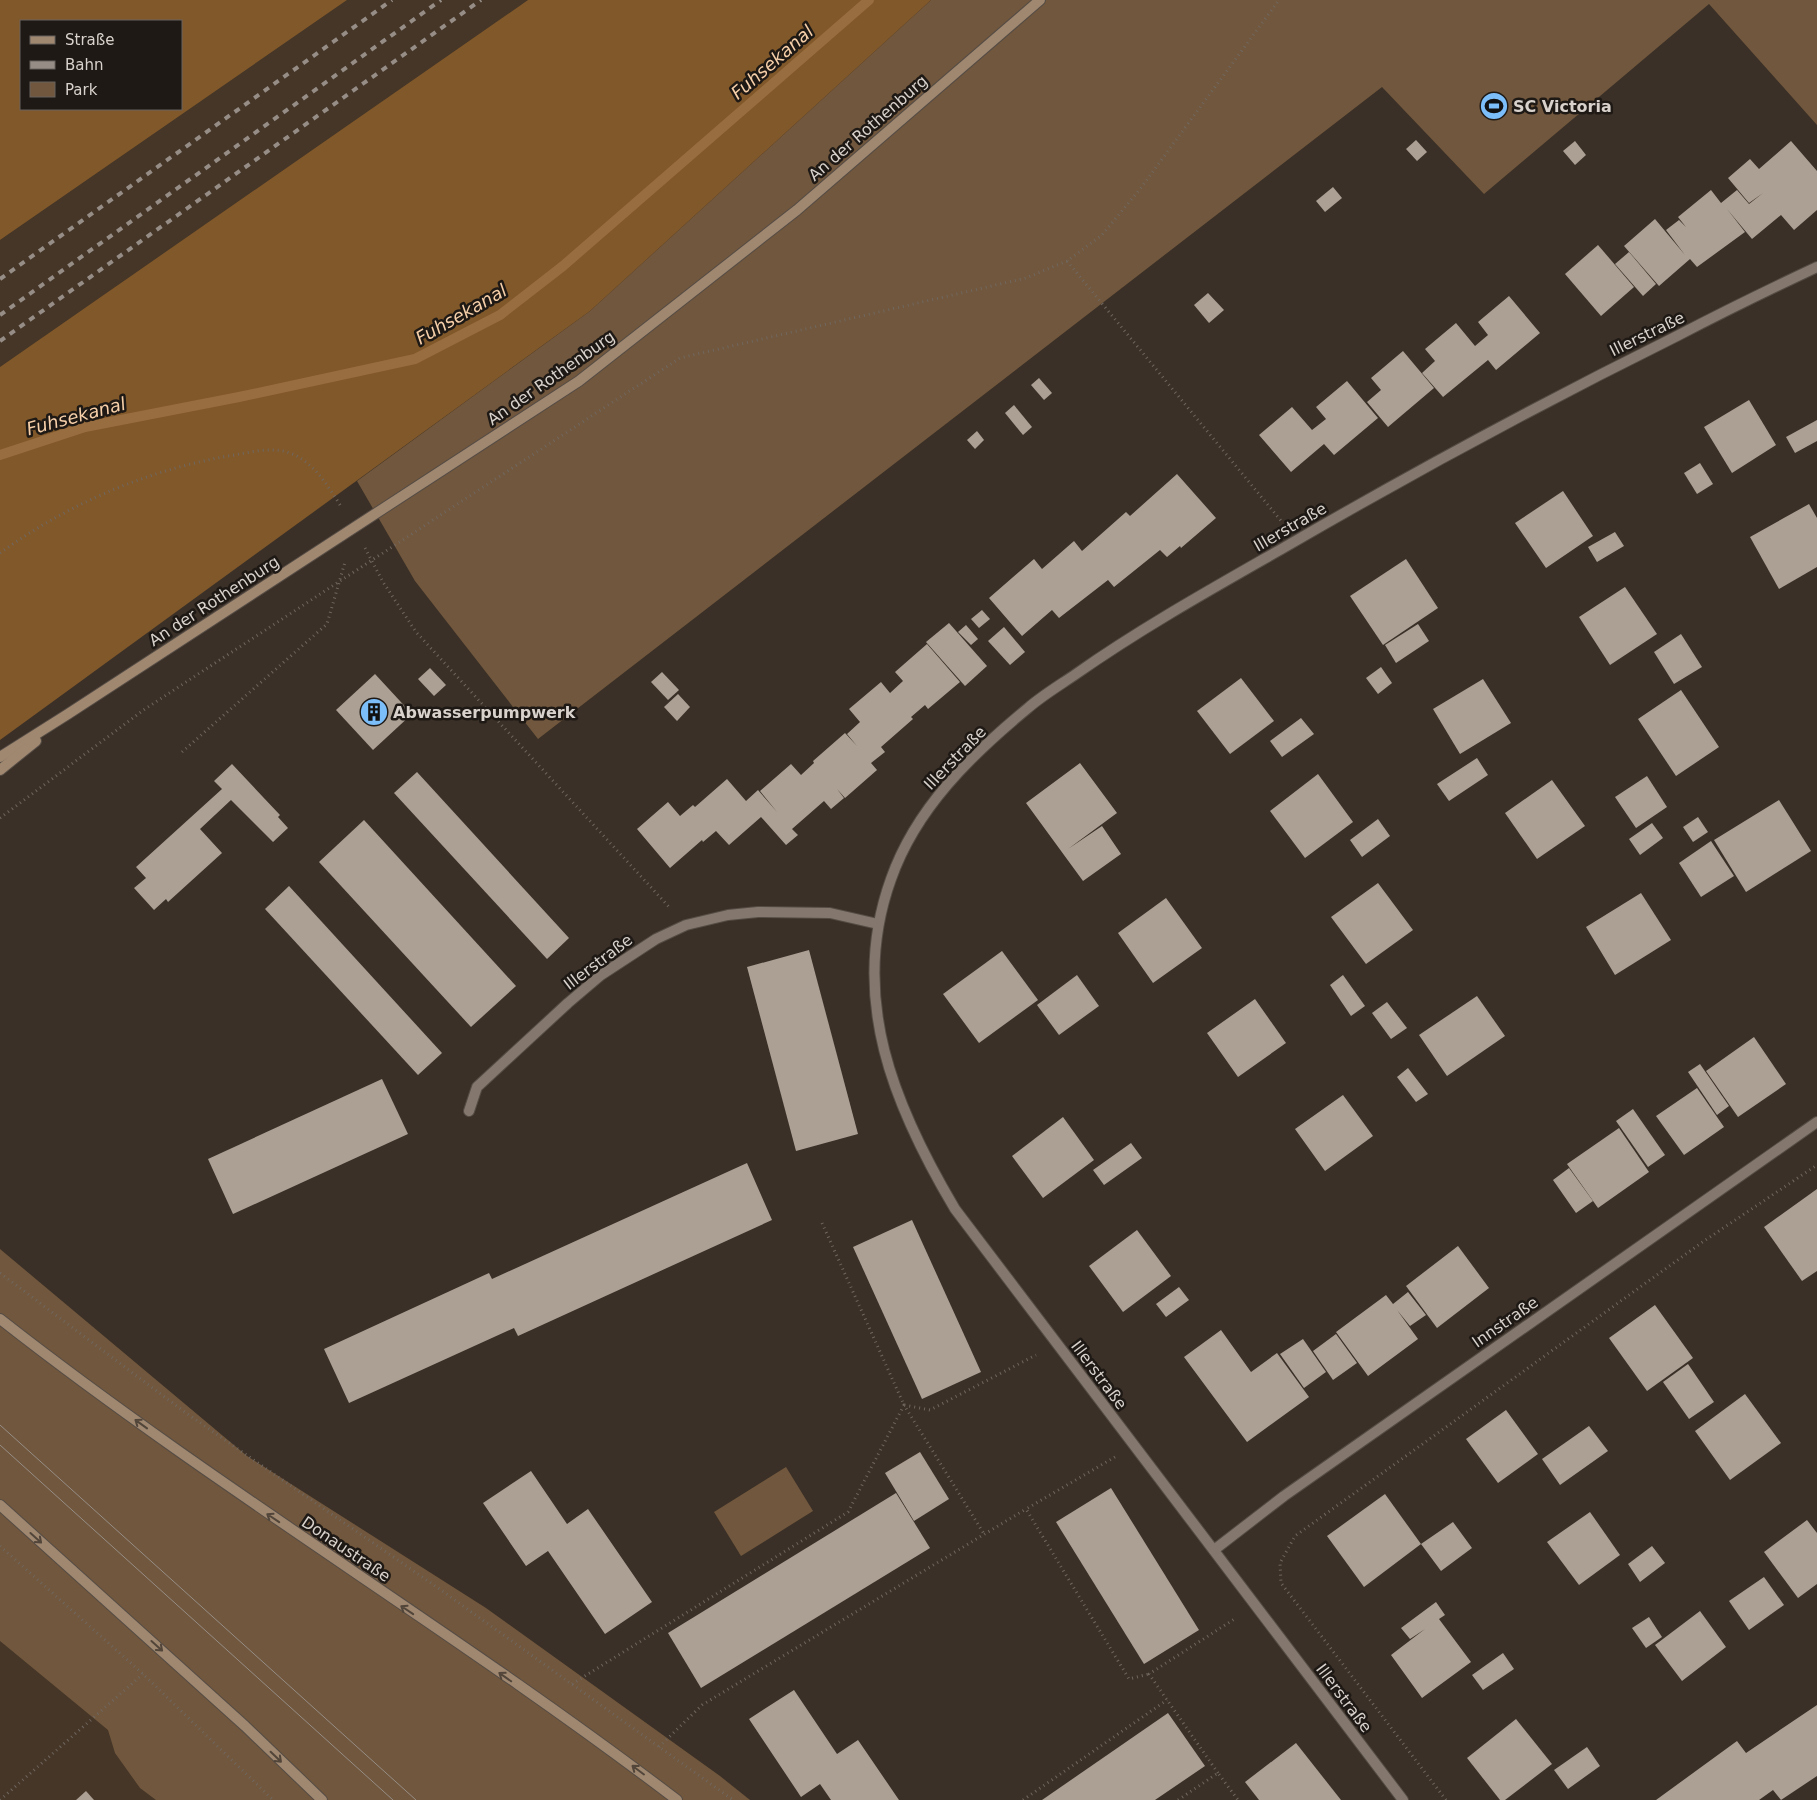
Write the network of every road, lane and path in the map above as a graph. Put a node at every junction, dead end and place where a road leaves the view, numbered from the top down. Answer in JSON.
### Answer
{"nodes":[{"id":1,"x":1040,"y":0,"type":"edge"},
{"id":2,"x":1279,"y":0,"type":"edge"},
{"id":3,"x":1067,"y":261,"type":"junction"},
{"id":4,"x":1817,"y":267,"type":"edge"},
{"id":5,"x":354,"y":528,"type":"junction"},
{"id":6,"x":1297,"y":540,"type":"junction"},
{"id":7,"x":0,"y":553,"type":"edge"},
{"id":8,"x":372,"y":561,"type":"junction"},
{"id":9,"x":339,"y":582,"type":"junction"},
{"id":10,"x":68,"y":714,"type":"junction"},
{"id":11,"x":182,"y":752,"type":"dead end"},
{"id":12,"x":0,"y":757,"type":"edge"},
{"id":13,"x":0,"y":770,"type":"edge"},
{"id":14,"x":0,"y":818,"type":"edge"},
{"id":15,"x":878,"y":924,"type":"junction"},
{"id":16,"x":686,"y":925,"type":"junction"},
{"id":17,"x":469,"y":1111,"type":"dead end"},
{"id":18,"x":1817,"y":1122,"type":"edge"},
{"id":19,"x":1817,"y":1165,"type":"edge"},
{"id":20,"x":822,"y":1223,"type":"dead end"},
{"id":21,"x":0,"y":1272,"type":"edge"},
{"id":22,"x":0,"y":1319,"type":"edge"},
{"id":23,"x":1057,"y":1345,"type":"junction"},
{"id":24,"x":904,"y":1406,"type":"junction"},
{"id":25,"x":1134,"y":1446,"type":"junction"},
{"id":26,"x":0,"y":1505,"type":"edge"},
{"id":27,"x":1026,"y":1509,"type":"junction"},
{"id":28,"x":984,"y":1534,"type":"junction"},
{"id":29,"x":0,"y":1546,"type":"edge"},
{"id":30,"x":1214,"y":1550,"type":"junction"},
{"id":31,"x":1255,"y":1605,"type":"junction"},
{"id":32,"x":143,"y":1674,"type":"junction"},
{"id":33,"x":1149,"y":1674,"type":"junction"},
{"id":34,"x":572,"y":1684,"type":"junction"},
{"id":35,"x":1167,"y":1700,"type":"junction"},
{"id":36,"x":659,"y":1747,"type":"junction"},
{"id":37,"x":1218,"y":1773,"type":"junction"},
{"id":38,"x":0,"y":1800,"type":"edge"},
{"id":39,"x":274,"y":1800,"type":"edge"},
{"id":40,"x":322,"y":1800,"type":"edge"},
{"id":41,"x":677,"y":1800,"type":"edge"},
{"id":42,"x":733,"y":1800,"type":"edge"},
{"id":43,"x":1023,"y":1800,"type":"edge"},
{"id":44,"x":1178,"y":1800,"type":"edge"},
{"id":45,"x":1238,"y":1800,"type":"edge"},
{"id":46,"x":1402,"y":1800,"type":"edge"},
{"id":47,"x":1446,"y":1800,"type":"edge"}],
"edges":[{"from":1,"to":5,"type":"main road","name":"An der Rothenburg"},
{"from":2,"to":3,"type":"path"},
{"from":3,"to":6,"type":"path"},
{"from":3,"to":8,"type":"path"},
{"from":4,"to":6,"type":"street","name":"Illerstraße"},
{"from":5,"to":7,"type":"path"},
{"from":5,"to":9,"type":"path"},
{"from":5,"to":10,"type":"main road","name":"An der Rothenburg"},
{"from":6,"to":15,"type":"street","name":"Illerstraße"},
{"from":8,"to":9,"type":"path"},
{"from":8,"to":16,"type":"path"},
{"from":9,"to":11,"type":"path"},
{"from":9,"to":14,"type":"path"},
{"from":10,"to":12,"type":"main road","name":"An der Rothenburg"},
{"from":10,"to":13,"type":"main road","name":"An der Rothenburg"},
{"from":15,"to":16,"type":"street","name":"Illerstraße"},
{"from":15,"to":23,"type":"street","name":"Illerstraße"},
{"from":16,"to":17,"type":"street","name":"Illerstraße"},
{"from":18,"to":30,"type":"street","name":"Innstraße"},
{"from":19,"to":47,"type":"path"},
{"from":20,"to":24,"type":"path"},
{"from":21,"to":34,"type":"path"},
{"from":41,"to":22,"type":"main road","name":"Donaustraße","one_way":true},
{"from":23,"to":24,"type":"path"},
{"from":23,"to":25,"type":"street","name":"Illerstraße"},
{"from":24,"to":28,"type":"path"},
{"from":24,"to":34,"type":"path"},
{"from":25,"to":27,"type":"path"},
{"from":25,"to":30,"type":"street","name":"Illerstraße"},
{"from":26,"to":40,"type":"main road","one_way":true},
{"from":27,"to":28,"type":"path"},
{"from":27,"to":33,"type":"path"},
{"from":28,"to":36,"type":"path"},
{"from":29,"to":32,"type":"path"},
{"from":30,"to":31,"type":"street","name":"Illerstraße"},
{"from":31,"to":33,"type":"path"},
{"from":31,"to":46,"type":"street","name":"Illerstraße"},
{"from":32,"to":38,"type":"path"},
{"from":32,"to":39,"type":"path"},
{"from":33,"to":35,"type":"path"},
{"from":34,"to":36,"type":"path"},
{"from":35,"to":37,"type":"path"},
{"from":35,"to":43,"type":"path"},
{"from":36,"to":42,"type":"path"},
{"from":37,"to":44,"type":"path"},
{"from":37,"to":45,"type":"path"}]}
